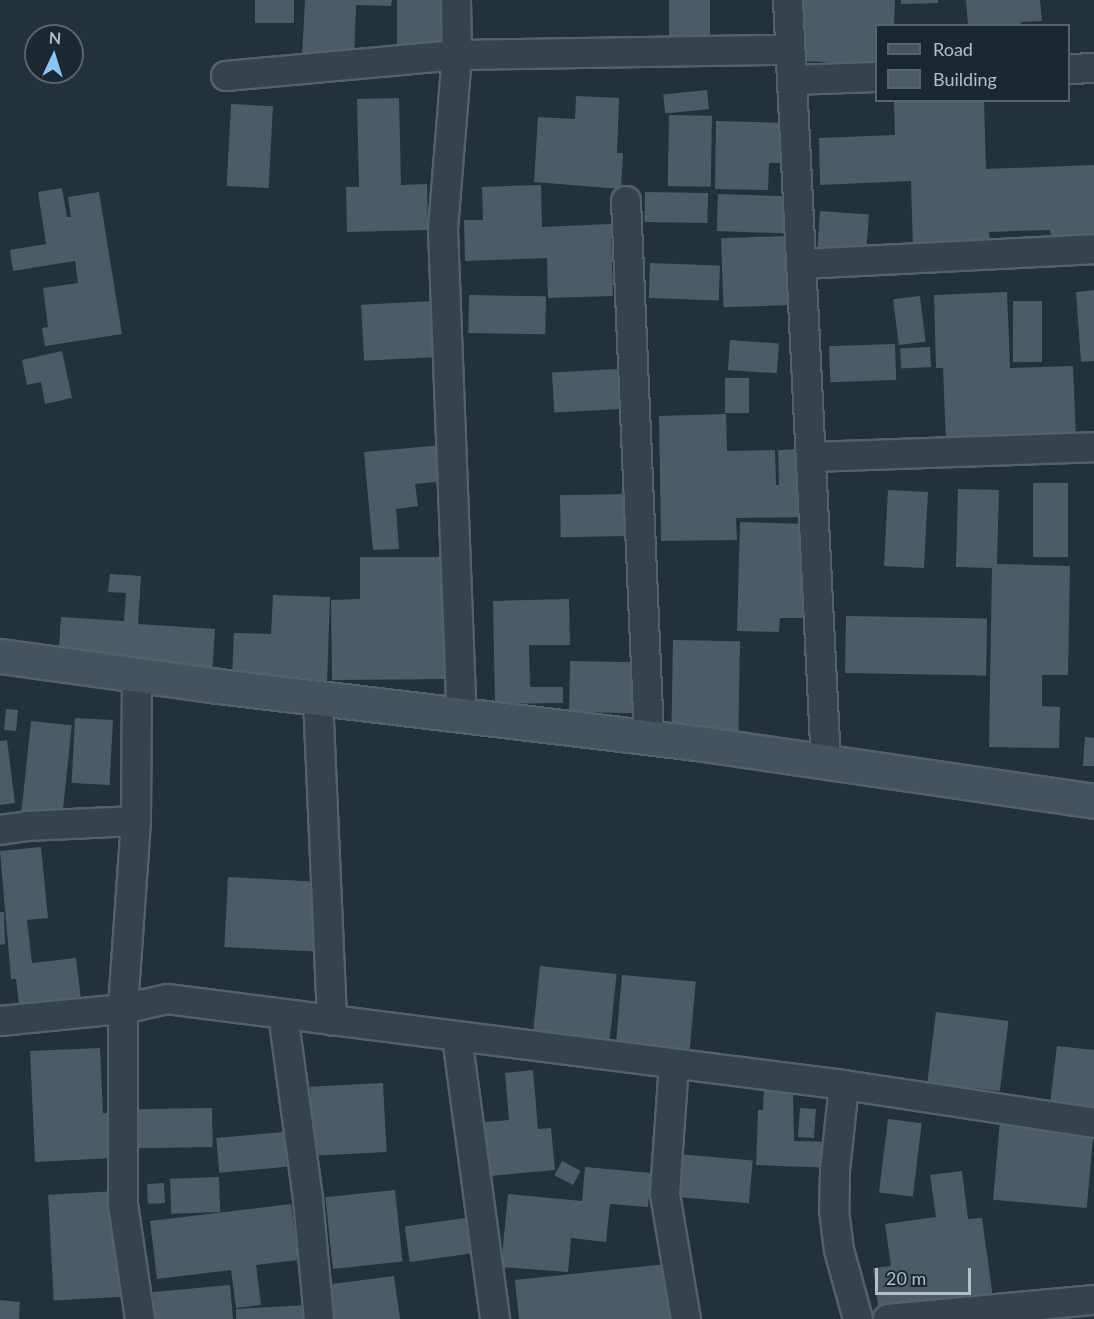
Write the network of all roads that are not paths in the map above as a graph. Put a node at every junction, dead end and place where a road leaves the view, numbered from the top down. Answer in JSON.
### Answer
{"nodes":[{"id":1,"x":456,"y":0,"type":"edge"},
{"id":2,"x":788,"y":0,"type":"edge"},
{"id":3,"x":790,"y":50,"type":"junction"},
{"id":4,"x":457,"y":55,"type":"junction"},
{"id":5,"x":1094,"y":68,"type":"edge"},
{"id":6,"x":1070,"y":69,"type":"edge"},
{"id":7,"x":226,"y":76,"type":"dead end"},
{"id":8,"x":875,"y":77,"type":"edge"},
{"id":9,"x":792,"y":80,"type":"junction"},
{"id":10,"x":626,"y":201,"type":"dead end"},
{"id":11,"x":1094,"y":249,"type":"edge"},
{"id":12,"x":801,"y":264,"type":"junction"},
{"id":13,"x":1094,"y":447,"type":"edge"},
{"id":14,"x":811,"y":457,"type":"junction"},
{"id":15,"x":0,"y":656,"type":"edge"},
{"id":16,"x":137,"y":675,"type":"junction"},
{"id":17,"x":318,"y":698,"type":"junction"},
{"id":18,"x":462,"y":715,"type":"junction"},
{"id":19,"x":649,"y":737,"type":"junction"},
{"id":20,"x":826,"y":762,"type":"junction"},
{"id":21,"x":1094,"y":801,"type":"edge"},
{"id":22,"x":136,"y":821,"type":"junction"},
{"id":23,"x":0,"y":830,"type":"edge"},
{"id":24,"x":123,"y":1010,"type":"junction"},
{"id":25,"x":282,"y":1014,"type":"junction"},
{"id":26,"x":0,"y":1021,"type":"edge"},
{"id":27,"x":332,"y":1021,"type":"junction"},
{"id":28,"x":457,"y":1037,"type":"junction"},
{"id":29,"x":674,"y":1064,"type":"junction"},
{"id":30,"x":844,"y":1085,"type":"junction"},
{"id":31,"x":1094,"y":1123,"type":"edge"},
{"id":32,"x":1094,"y":1300,"type":"edge"},
{"id":33,"x":960,"y":1316,"type":"edge"},
{"id":34,"x":140,"y":1319,"type":"edge"},
{"id":35,"x":319,"y":1319,"type":"edge"},
{"id":36,"x":495,"y":1319,"type":"edge"},
{"id":37,"x":686,"y":1319,"type":"edge"},
{"id":38,"x":858,"y":1319,"type":"edge"},
{"id":39,"x":888,"y":1319,"type":"edge"}],
"edges":[{"from":1,"to":4,"type":"street"},
{"from":2,"to":3,"type":"street"},
{"from":3,"to":4,"type":"street"},
{"from":3,"to":9,"type":"street"},
{"from":4,"to":7,"type":"street"},
{"from":4,"to":18,"type":"street"},
{"from":5,"to":6,"type":"street"},
{"from":8,"to":9,"type":"street"},
{"from":9,"to":12,"type":"street"},
{"from":10,"to":19,"type":"street"},
{"from":11,"to":12,"type":"street"},
{"from":12,"to":14,"type":"street"},
{"from":13,"to":14,"type":"street"},
{"from":14,"to":20,"type":"street"},
{"from":15,"to":16,"type":"street"},
{"from":16,"to":17,"type":"street"},
{"from":16,"to":22,"type":"street"},
{"from":17,"to":18,"type":"street"},
{"from":17,"to":27,"type":"street"},
{"from":18,"to":19,"type":"street"},
{"from":19,"to":20,"type":"street"},
{"from":20,"to":21,"type":"street"},
{"from":22,"to":23,"type":"street"},
{"from":22,"to":24,"type":"street"},
{"from":24,"to":25,"type":"street"},
{"from":24,"to":26,"type":"street"},
{"from":24,"to":34,"type":"street"},
{"from":25,"to":27,"type":"street"},
{"from":25,"to":35,"type":"street"},
{"from":27,"to":28,"type":"street"},
{"from":28,"to":29,"type":"street"},
{"from":28,"to":36,"type":"street"},
{"from":29,"to":30,"type":"street"},
{"from":29,"to":37,"type":"street"},
{"from":30,"to":31,"type":"street"},
{"from":30,"to":38,"type":"street"},
{"from":32,"to":33,"type":"street"},
{"from":33,"to":39,"type":"street"}]}
